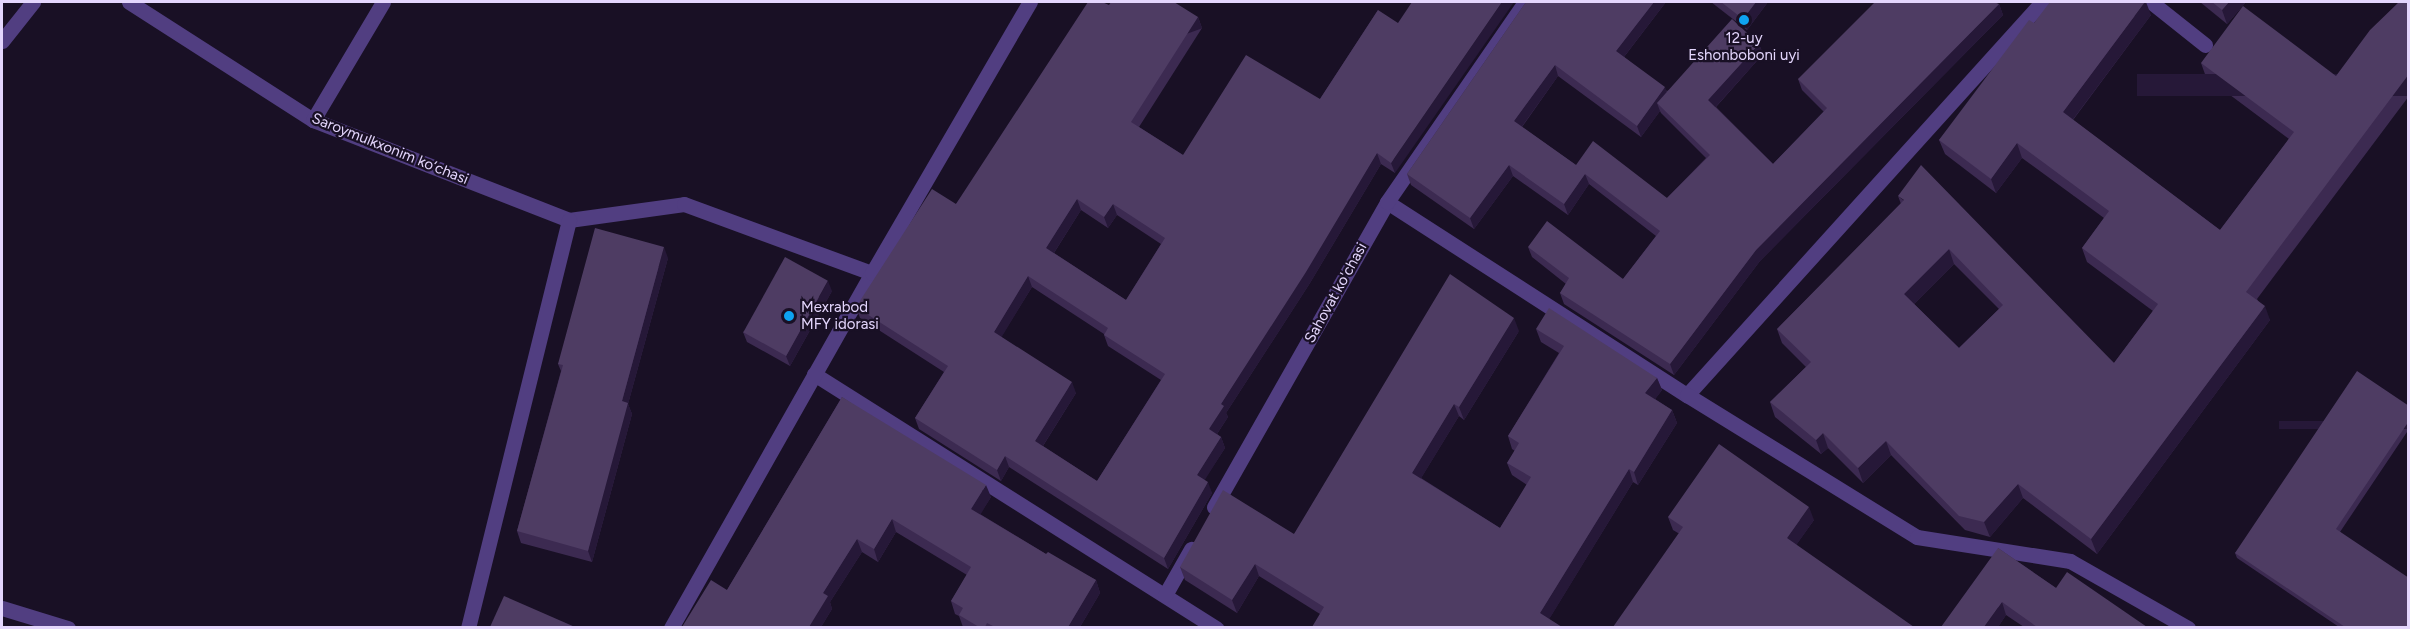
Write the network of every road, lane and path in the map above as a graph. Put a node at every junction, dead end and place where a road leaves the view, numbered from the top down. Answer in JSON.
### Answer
{"nodes":[{"id":1,"x":33,"y":2,"type":"edge"},
{"id":2,"x":129,"y":2,"type":"edge"},
{"id":3,"x":383,"y":2,"type":"edge"},
{"id":4,"x":1030,"y":2,"type":"edge"},
{"id":5,"x":1525,"y":2,"type":"edge"},
{"id":6,"x":2042,"y":2,"type":"edge"},
{"id":7,"x":2151,"y":2,"type":"edge"},
{"id":8,"x":2,"y":41,"type":"edge"},
{"id":9,"x":2205,"y":45,"type":"dead end"},
{"id":10,"x":313,"y":120,"type":"junction"},
{"id":11,"x":1387,"y":202,"type":"junction"},
{"id":12,"x":569,"y":219,"type":"junction"},
{"id":13,"x":872,"y":273,"type":"junction"},
{"id":14,"x":814,"y":374,"type":"junction"},
{"id":15,"x":1687,"y":395,"type":"junction"},
{"id":16,"x":1165,"y":595,"type":"junction"},
{"id":17,"x":2,"y":608,"type":"edge"},
{"id":18,"x":68,"y":627,"type":"edge"},
{"id":19,"x":468,"y":627,"type":"edge"},
{"id":20,"x":671,"y":627,"type":"edge"},
{"id":21,"x":1216,"y":627,"type":"edge"},
{"id":22,"x":2188,"y":627,"type":"edge"}],
"edges":[{"from":1,"to":8,"type":"street"},
{"from":2,"to":10,"type":"street","name":"Saroymulkxonim ko’chasi"},
{"from":3,"to":10,"type":"street"},
{"from":4,"to":13,"type":"street"},
{"from":5,"to":11,"type":"street","name":"Sahovat ko'chasi"},
{"from":6,"to":15,"type":"street"},
{"from":7,"to":9,"type":"street"},
{"from":10,"to":12,"type":"street","name":"Saroymulkxonim ko’chasi"},
{"from":11,"to":15,"type":"street"},
{"from":11,"to":16,"type":"street","name":"Sahovat ko'chasi"},
{"from":12,"to":13,"type":"street"},
{"from":12,"to":19,"type":"street"},
{"from":13,"to":14,"type":"street"},
{"from":14,"to":16,"type":"street"},
{"from":14,"to":20,"type":"street"},
{"from":15,"to":22,"type":"street"},
{"from":16,"to":21,"type":"street"},
{"from":17,"to":18,"type":"street"}]}
